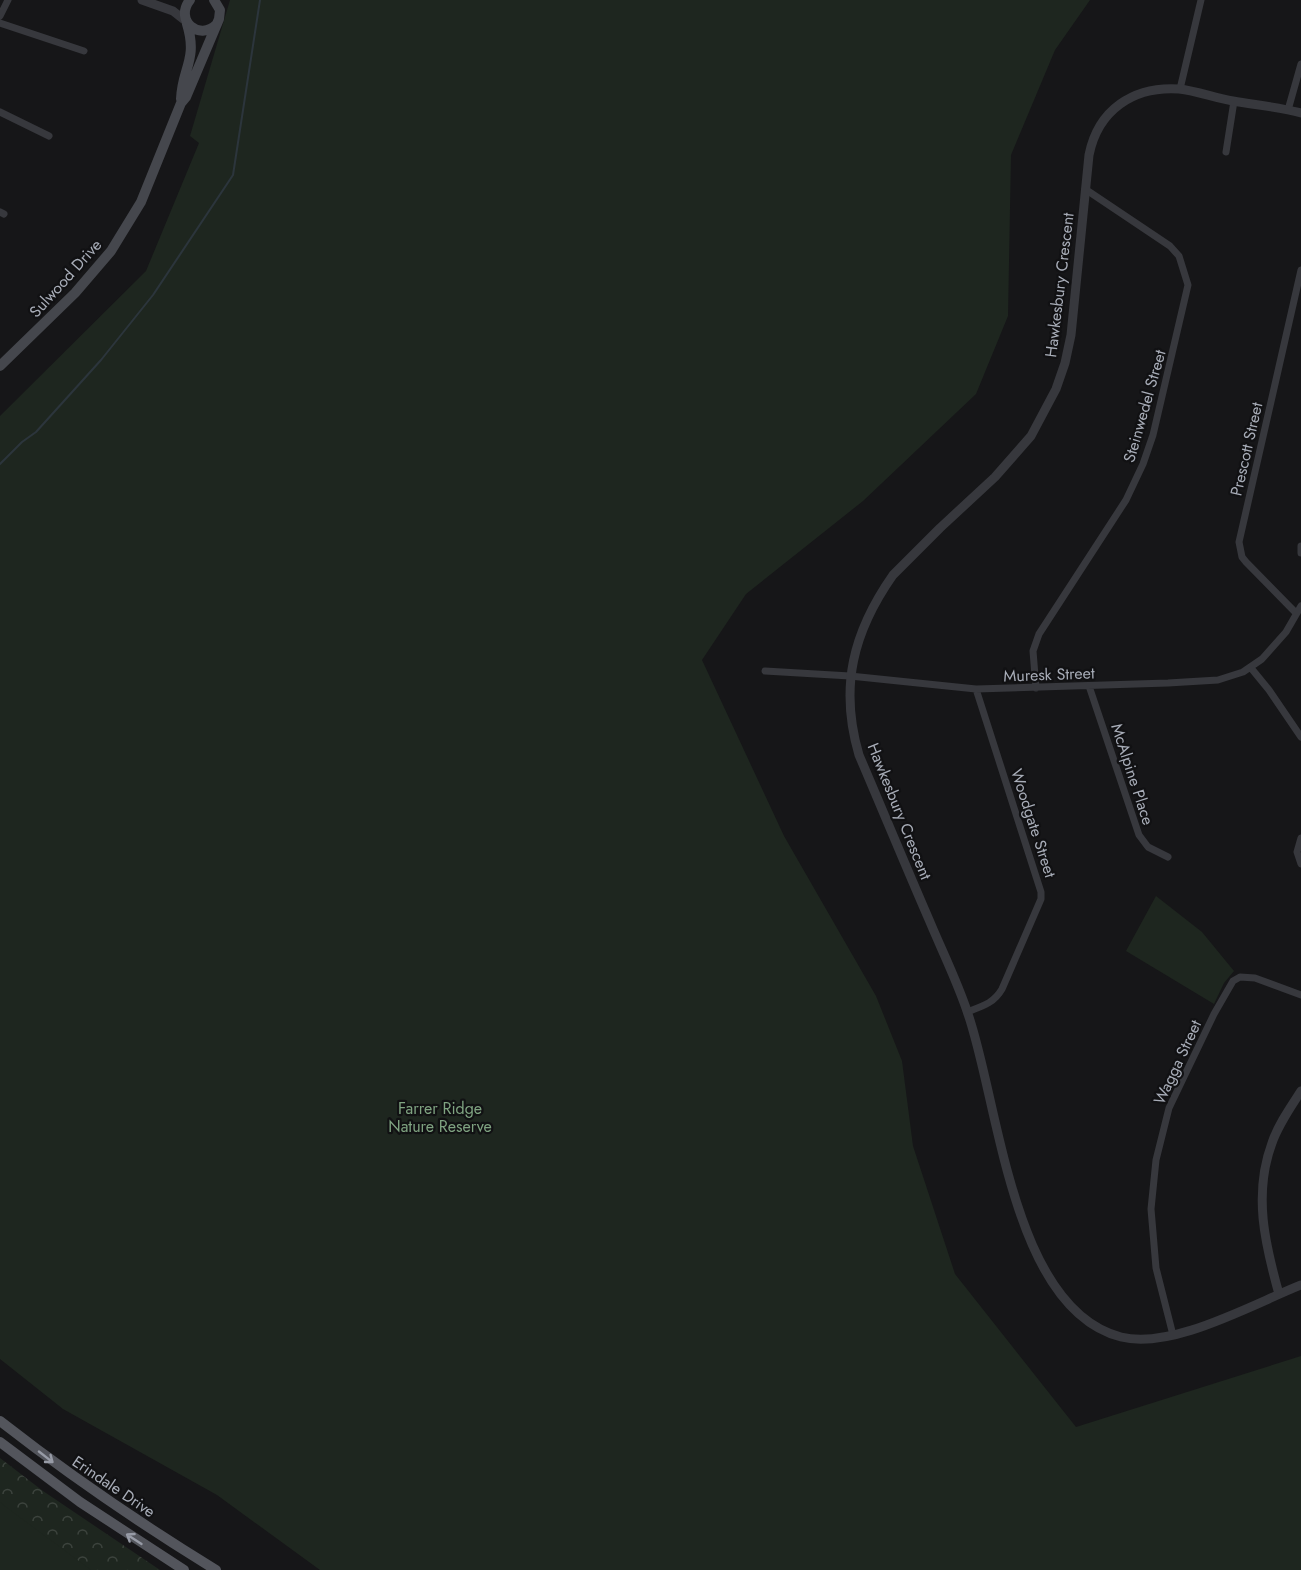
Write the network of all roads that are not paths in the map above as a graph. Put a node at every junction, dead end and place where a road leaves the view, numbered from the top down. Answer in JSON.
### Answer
{"nodes":[{"id":1,"x":8,"y":0,"type":"edge"},
{"id":2,"x":142,"y":0,"type":"edge"},
{"id":3,"x":190,"y":0,"type":"edge"},
{"id":4,"x":215,"y":0,"type":"edge"},
{"id":5,"x":1201,"y":0,"type":"edge"},
{"id":6,"x":0,"y":16,"type":"edge"},
{"id":7,"x":0,"y":23,"type":"edge"},
{"id":8,"x":187,"y":23,"type":"junction"},
{"id":9,"x":217,"y":23,"type":"junction"},
{"id":10,"x":84,"y":51,"type":"dead end"},
{"id":11,"x":1301,"y":64,"type":"edge"},
{"id":12,"x":1180,"y":89,"type":"junction"},
{"id":13,"x":1234,"y":101,"type":"junction"},
{"id":14,"x":181,"y":103,"type":"junction"},
{"id":15,"x":1288,"y":110,"type":"junction"},
{"id":16,"x":0,"y":112,"type":"edge"},
{"id":17,"x":1301,"y":113,"type":"edge"},
{"id":18,"x":49,"y":136,"type":"dead end"},
{"id":19,"x":1226,"y":152,"type":"dead end"},
{"id":20,"x":1085,"y":189,"type":"junction"},
{"id":21,"x":1301,"y":270,"type":"edge"},
{"id":22,"x":0,"y":368,"type":"edge"},
{"id":23,"x":1301,"y":546,"type":"edge"},
{"id":24,"x":1301,"y":553,"type":"edge"},
{"id":25,"x":1301,"y":606,"type":"edge"},
{"id":26,"x":1296,"y":613,"type":"junction"},
{"id":27,"x":1251,"y":668,"type":"junction"},
{"id":28,"x":765,"y":671,"type":"dead end"},
{"id":29,"x":850,"y":676,"type":"junction"},
{"id":30,"x":1089,"y":686,"type":"junction"},
{"id":31,"x":1036,"y":688,"type":"junction"},
{"id":32,"x":976,"y":689,"type":"junction"},
{"id":33,"x":1301,"y":737,"type":"edge"},
{"id":34,"x":1301,"y":838,"type":"edge"},
{"id":35,"x":1168,"y":857,"type":"dead end"},
{"id":36,"x":1301,"y":864,"type":"edge"},
{"id":37,"x":1301,"y":995,"type":"edge"},
{"id":38,"x":968,"y":1012,"type":"junction"},
{"id":39,"x":1301,"y":1091,"type":"edge"},
{"id":40,"x":1301,"y":1285,"type":"edge"},
{"id":41,"x":1279,"y":1294,"type":"junction"},
{"id":42,"x":1173,"y":1335,"type":"junction"},
{"id":43,"x":0,"y":1421,"type":"edge"},
{"id":44,"x":0,"y":1442,"type":"edge"},
{"id":45,"x":184,"y":1570,"type":"edge"},
{"id":46,"x":216,"y":1570,"type":"edge"}],
"edges":[{"from":1,"to":6,"type":"street"},
{"from":2,"to":8,"type":"street"},
{"from":3,"to":8,"type":"main road","name":"Sulwood Drive"},
{"from":4,"to":9,"type":"main road"},
{"from":5,"to":12,"type":"street"},
{"from":7,"to":10,"type":"street"},
{"from":8,"to":9,"type":"main road"},
{"from":8,"to":14,"type":"main road","name":"Sulwood Drive"},
{"from":9,"to":14,"type":"main road","name":"Sulwood Drive"},
{"from":11,"to":15,"type":"street"},
{"from":12,"to":13,"type":"street","name":"Hawkesbury Crescent"},
{"from":12,"to":20,"type":"street","name":"Hawkesbury Crescent"},
{"from":13,"to":15,"type":"street","name":"Hawkesbury Crescent"},
{"from":13,"to":19,"type":"street"},
{"from":14,"to":22,"type":"main road","name":"Sulwood Drive"},
{"from":15,"to":17,"type":"street","name":"Hawkesbury Crescent"},
{"from":16,"to":18,"type":"street"},
{"from":20,"to":29,"type":"street","name":"Hawkesbury Crescent"},
{"from":20,"to":31,"type":"street","name":"Steinwedel Street"},
{"from":21,"to":26,"type":"street","name":"Prescott Street"},
{"from":23,"to":24,"type":"street"},
{"from":25,"to":26,"type":"street","name":"Muresk Street"},
{"from":26,"to":27,"type":"street","name":"Muresk Street"},
{"from":27,"to":30,"type":"street","name":"Muresk Street"},
{"from":27,"to":33,"type":"street"},
{"from":28,"to":29,"type":"street","name":"Muresk Street"},
{"from":29,"to":32,"type":"street","name":"Muresk Street"},
{"from":29,"to":38,"type":"street","name":"Hawkesbury Crescent"},
{"from":30,"to":31,"type":"street","name":"Muresk Street"},
{"from":30,"to":35,"type":"street","name":"McAlpine Place"},
{"from":31,"to":32,"type":"street","name":"Muresk Street"},
{"from":32,"to":38,"type":"street","name":"Woodgate Street"},
{"from":34,"to":36,"type":"street"},
{"from":37,"to":42,"type":"street","name":"Wagga Street"},
{"from":38,"to":42,"type":"street","name":"Hawkesbury Crescent"},
{"from":39,"to":41,"type":"street"},
{"from":40,"to":41,"type":"street","name":"Hawkesbury Crescent"},
{"from":41,"to":42,"type":"street","name":"Hawkesbury Crescent"},
{"from":43,"to":46,"type":"main road","name":"Erindale Drive","one_way":true},
{"from":45,"to":44,"type":"main road","name":"Erindale Drive","one_way":true}]}
